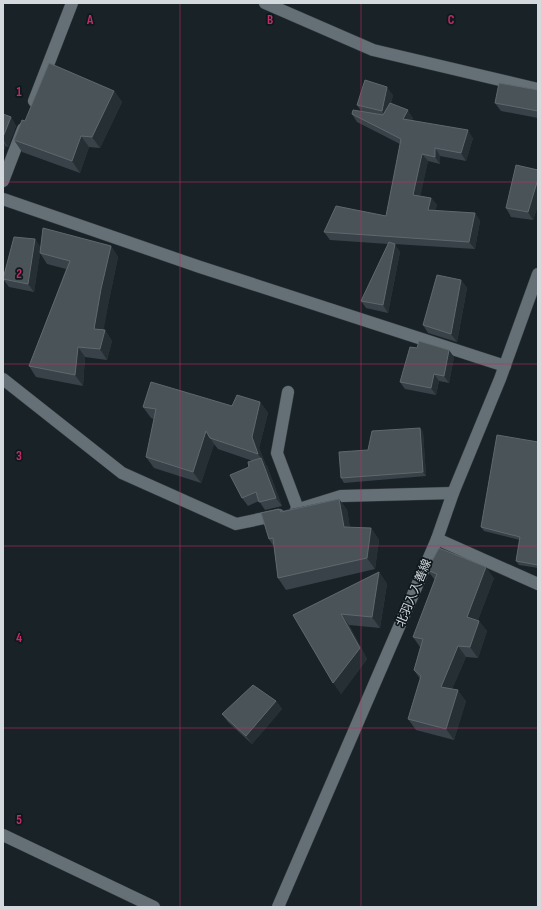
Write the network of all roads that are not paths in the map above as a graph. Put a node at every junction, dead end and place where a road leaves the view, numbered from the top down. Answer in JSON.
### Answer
{"nodes":[{"id":1,"x":72,"y":3,"type":"edge"},
{"id":2,"x":265,"y":3,"type":"edge"},
{"id":3,"x":538,"y":89,"type":"edge"},
{"id":4,"x":3,"y":181,"type":"edge"},
{"id":5,"x":3,"y":199,"type":"edge"},
{"id":6,"x":538,"y":274,"type":"edge"},
{"id":7,"x":505,"y":366,"type":"junction"},
{"id":8,"x":3,"y":379,"type":"edge"},
{"id":9,"x":288,"y":392,"type":"dead end"},
{"id":10,"x":453,"y":493,"type":"junction"},
{"id":11,"x":298,"y":509,"type":"junction"},
{"id":12,"x":437,"y":538,"type":"junction"},
{"id":13,"x":538,"y":584,"type":"edge"},
{"id":14,"x":3,"y":835,"type":"edge"},
{"id":15,"x":154,"y":907,"type":"edge"},
{"id":16,"x":278,"y":907,"type":"edge"}],
"edges":[{"from":1,"to":4,"type":"street"},
{"from":2,"to":3,"type":"street"},
{"from":5,"to":7,"type":"street"},
{"from":6,"to":7,"type":"street","name":"北羽入入善線"},
{"from":7,"to":10,"type":"street","name":"北羽入入善線"},
{"from":8,"to":11,"type":"street"},
{"from":9,"to":11,"type":"street"},
{"from":10,"to":11,"type":"street"},
{"from":10,"to":12,"type":"street","name":"北羽入入善線"},
{"from":12,"to":13,"type":"street"},
{"from":12,"to":16,"type":"street","name":"北羽入入善線"},
{"from":14,"to":15,"type":"street"}]}
